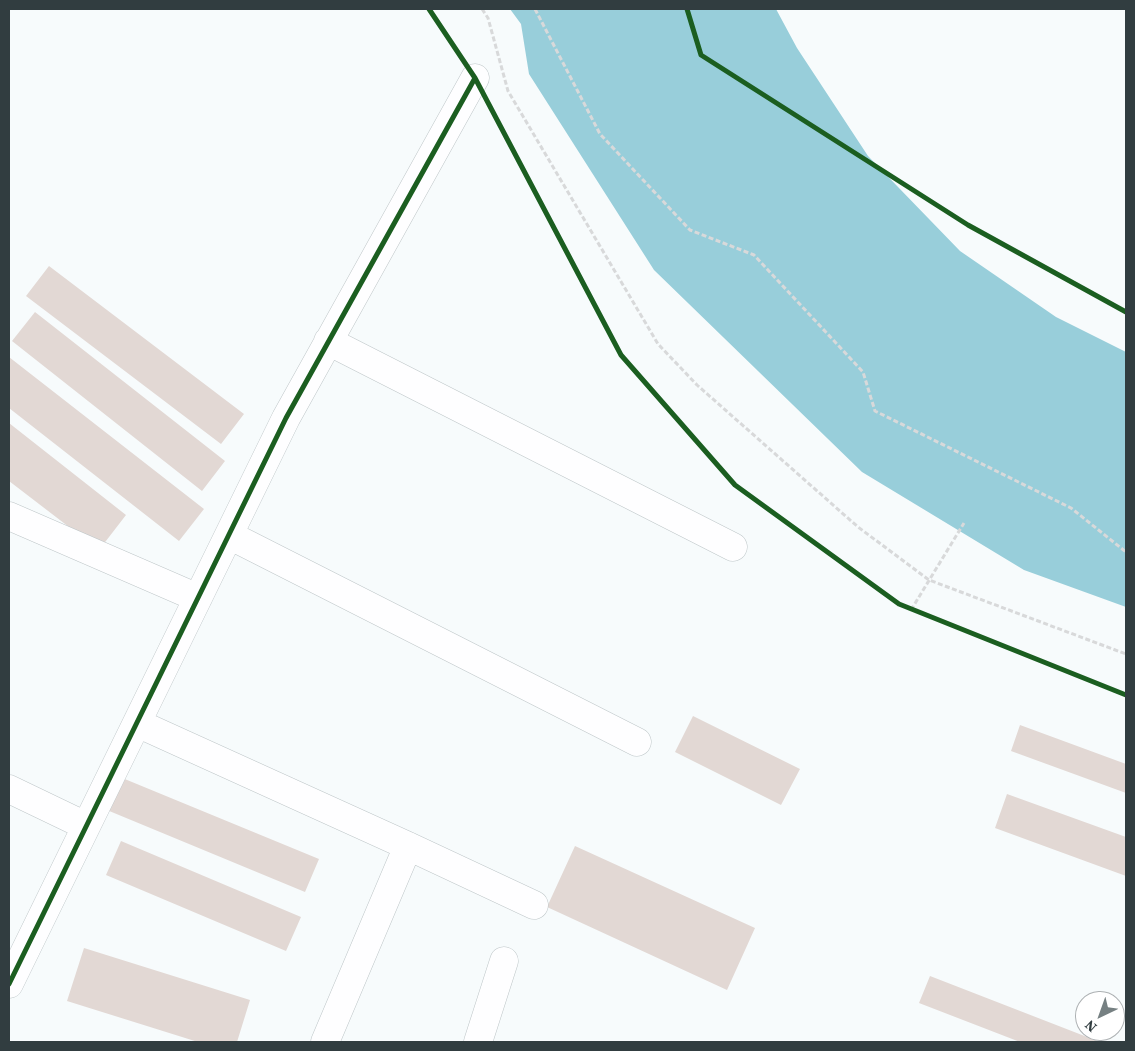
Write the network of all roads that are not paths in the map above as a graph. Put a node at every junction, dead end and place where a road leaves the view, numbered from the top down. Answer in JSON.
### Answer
{"nodes":[{"id":1,"x":474,"y":78,"type":"dead end"},
{"id":2,"x":328,"y":341,"type":"junction"},
{"id":3,"x":9,"y":516,"type":"edge"},
{"id":4,"x":229,"y":536,"type":"junction"},
{"id":5,"x":733,"y":547,"type":"dead end"},
{"id":6,"x":198,"y":598,"type":"junction"},
{"id":7,"x":137,"y":723,"type":"junction"},
{"id":8,"x":637,"y":742,"type":"dead end"},
{"id":9,"x":9,"y":789,"type":"edge"},
{"id":10,"x":86,"y":826,"type":"junction"},
{"id":11,"x":408,"y":846,"type":"junction"},
{"id":12,"x":534,"y":905,"type":"dead end"},
{"id":13,"x":504,"y":961,"type":"dead end"},
{"id":14,"x":9,"y":984,"type":"edge"},
{"id":15,"x":325,"y":1042,"type":"edge"},
{"id":16,"x":478,"y":1042,"type":"edge"}],
"edges":[{"from":1,"to":2,"type":"street"},
{"from":2,"to":4,"type":"street"},
{"from":2,"to":5,"type":"street"},
{"from":3,"to":6,"type":"street"},
{"from":4,"to":6,"type":"street"},
{"from":4,"to":8,"type":"street"},
{"from":6,"to":7,"type":"street"},
{"from":7,"to":10,"type":"street"},
{"from":7,"to":11,"type":"street"},
{"from":9,"to":10,"type":"street"},
{"from":10,"to":14,"type":"street"},
{"from":11,"to":12,"type":"street"},
{"from":11,"to":15,"type":"street"},
{"from":13,"to":16,"type":"street"}]}
